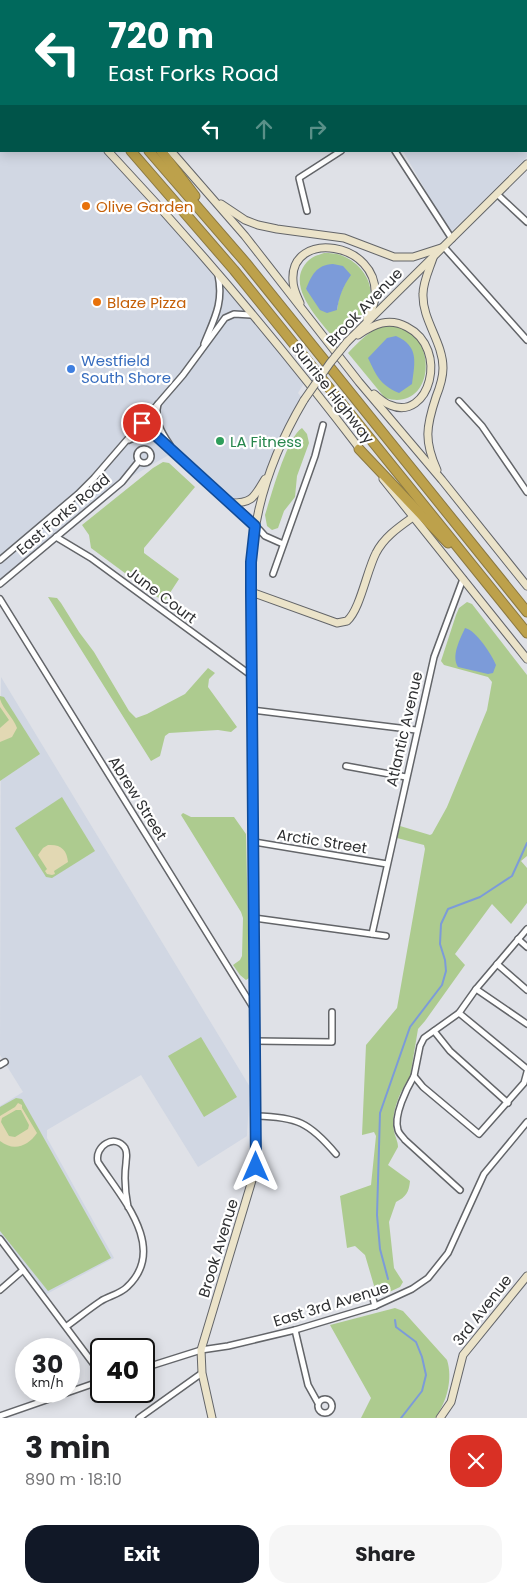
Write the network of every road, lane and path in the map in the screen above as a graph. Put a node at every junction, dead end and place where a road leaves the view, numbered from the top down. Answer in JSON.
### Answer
{"nodes":[{"id":1,"x":109,"y":152,"type":"edge"},
{"id":2,"x":132,"y":152,"type":"edge"},
{"id":3,"x":150,"y":152,"type":"edge"},
{"id":4,"x":162,"y":152,"type":"edge"},
{"id":5,"x":172,"y":152,"type":"edge"},
{"id":6,"x":339,"y":152,"type":"edge"},
{"id":7,"x":396,"y":152,"type":"edge"},
{"id":8,"x":527,"y":164,"type":"edge"},
{"id":9,"x":497,"y":194,"type":"junction"},
{"id":10,"x":213,"y":199,"type":"junction"},
{"id":11,"x":307,"y":211,"type":"dead end"},
{"id":12,"x":527,"y":222,"type":"edge"},
{"id":13,"x":214,"y":226,"type":"junction"},
{"id":14,"x":452,"y":239,"type":"junction"},
{"id":15,"x":444,"y":247,"type":"junction"},
{"id":16,"x":434,"y":256,"type":"junction"},
{"id":17,"x":218,"y":275,"type":"junction"},
{"id":18,"x":252,"y":315,"type":"junction"},
{"id":19,"x":306,"y":315,"type":"junction"},
{"id":20,"x":365,"y":323,"type":"junction"},
{"id":21,"x":527,"y":340,"type":"edge"},
{"id":22,"x":347,"y":342,"type":"junction"},
{"id":23,"x":202,"y":350,"type":"junction"},
{"id":24,"x":359,"y":382,"type":"junction"},
{"id":25,"x":459,"y":401,"type":"dead end"},
{"id":26,"x":158,"y":404,"type":"junction"},
{"id":27,"x":142,"y":423,"type":"junction"},
{"id":28,"x":324,"y":425,"type":"dead end"},
{"id":29,"x":156,"y":436,"type":"junction"},
{"id":30,"x":126,"y":441,"type":"junction"},
{"id":31,"x":359,"y":448,"type":"junction"},
{"id":32,"x":174,"y":452,"type":"junction"},
{"id":33,"x":139,"y":461,"type":"dead end"},
{"id":34,"x":271,"y":468,"type":"junction"},
{"id":35,"x":442,"y":480,"type":"junction"},
{"id":36,"x":527,"y":492,"type":"edge"},
{"id":37,"x":231,"y":503,"type":"junction"},
{"id":38,"x":413,"y":517,"type":"junction"},
{"id":39,"x":255,"y":526,"type":"junction"},
{"id":40,"x":56,"y":537,"type":"junction"},
{"id":41,"x":283,"y":544,"type":"junction"},
{"id":42,"x":0,"y":560,"type":"edge"},
{"id":43,"x":477,"y":571,"type":"junction"},
{"id":44,"x":273,"y":574,"type":"dead end"},
{"id":45,"x":462,"y":579,"type":"junction"},
{"id":46,"x":0,"y":584,"type":"edge"},
{"id":47,"x":527,"y":586,"type":"edge"},
{"id":48,"x":251,"y":592,"type":"junction"},
{"id":49,"x":0,"y":599,"type":"edge"},
{"id":50,"x":527,"y":612,"type":"edge"},
{"id":51,"x":527,"y":633,"type":"edge"},
{"id":52,"x":527,"y":659,"type":"edge"},
{"id":53,"x":252,"y":676,"type":"junction"},
{"id":54,"x":252,"y":710,"type":"junction"},
{"id":55,"x":416,"y":730,"type":"junction"},
{"id":56,"x":346,"y":766,"type":"dead end"},
{"id":57,"x":406,"y":777,"type":"junction"},
{"id":58,"x":254,"y":842,"type":"junction"},
{"id":59,"x":387,"y":864,"type":"junction"},
{"id":60,"x":254,"y":918,"type":"junction"},
{"id":61,"x":527,"y":929,"type":"edge"},
{"id":62,"x":372,"y":934,"type":"junction"},
{"id":63,"x":386,"y":936,"type":"dead end"},
{"id":64,"x":518,"y":939,"type":"junction"},
{"id":65,"x":527,"y":947,"type":"edge"},
{"id":66,"x":497,"y":964,"type":"junction"},
{"id":67,"x":476,"y":989,"type":"junction"},
{"id":68,"x":527,"y":990,"type":"edge"},
{"id":69,"x":254,"y":1010,"type":"junction"},
{"id":70,"x":332,"y":1012,"type":"dead end"},
{"id":71,"x":459,"y":1013,"type":"junction"},
{"id":72,"x":527,"y":1024,"type":"edge"},
{"id":73,"x":434,"y":1031,"type":"junction"},
{"id":74,"x":255,"y":1041,"type":"junction"},
{"id":75,"x":527,"y":1071,"type":"edge"},
{"id":76,"x":414,"y":1076,"type":"junction"},
{"id":77,"x":508,"y":1104,"type":"junction"},
{"id":78,"x":256,"y":1116,"type":"junction"},
{"id":79,"x":527,"y":1122,"type":"edge"},
{"id":80,"x":336,"y":1154,"type":"dead end"},
{"id":81,"x":460,"y":1190,"type":"dead end"},
{"id":82,"x":128,"y":1207,"type":"junction"},
{"id":83,"x":0,"y":1239,"type":"edge"},
{"id":84,"x":23,"y":1270,"type":"junction"},
{"id":85,"x":527,"y":1276,"type":"edge"},
{"id":86,"x":0,"y":1290,"type":"edge"},
{"id":87,"x":372,"y":1295,"type":"dead end"},
{"id":88,"x":375,"y":1306,"type":"junction"},
{"id":89,"x":66,"y":1326,"type":"junction"},
{"id":90,"x":295,"y":1330,"type":"junction"},
{"id":91,"x":201,"y":1350,"type":"junction"},
{"id":92,"x":90,"y":1359,"type":"edge"},
{"id":93,"x":155,"y":1365,"type":"edge"},
{"id":94,"x":202,"y":1373,"type":"junction"},
{"id":95,"x":90,"y":1385,"type":"edge"},
{"id":96,"x":318,"y":1403,"type":"dead end"},
{"id":97,"x":0,"y":1416,"type":"edge"},
{"id":98,"x":139,"y":1418,"type":"edge"},
{"id":99,"x":212,"y":1418,"type":"edge"},
{"id":100,"x":440,"y":1418,"type":"edge"}],
"edges":[{"from":1,"to":17,"type":"main road","name":"Sunrise Highway"},
{"from":2,"to":43,"type":"highway","name":"Sunrise Highway"},
{"from":3,"to":13,"type":"highway","name":"Sunrise Highway"},
{"from":4,"to":13,"type":"highway"},
{"from":5,"to":10,"type":"main road","name":"Sunrise Highway"},
{"from":6,"to":11,"type":"street"},
{"from":7,"to":14,"type":"street"},
{"from":8,"to":9,"type":"main road","name":"Brook Avenue"},
{"from":9,"to":12,"type":"street"},
{"from":9,"to":14,"type":"main road","name":"Brook Avenue"},
{"from":10,"to":15,"type":"main road"},
{"from":10,"to":19,"type":"main road","name":"Sunrise Highway"},
{"from":13,"to":50,"type":"highway","name":"Sunrise Highway"},
{"from":14,"to":15,"type":"main road","name":"Brook Avenue"},
{"from":15,"to":16,"type":"main road","name":"Brook Avenue"},
{"from":15,"to":21,"type":"street"},
{"from":16,"to":20,"type":"main road","name":"Brook Avenue"},
{"from":16,"to":35,"type":"main road"},
{"from":17,"to":18,"type":"main road","name":"Sunrise Highway"},
{"from":17,"to":23,"type":"street"},
{"from":18,"to":23,"type":"street"},
{"from":18,"to":31,"type":"main road","name":"Sunrise Highway"},
{"from":19,"to":20,"type":"main road"},
{"from":19,"to":24,"type":"main road","name":"Sunrise Highway"},
{"from":20,"to":22,"type":"main road","name":"Brook Avenue"},
{"from":22,"to":24,"type":"main road"},
{"from":22,"to":34,"type":"main road","name":"Brook Avenue","bridge":true},
{"from":23,"to":26,"type":"street"},
{"from":24,"to":35,"type":"main road","name":"Sunrise Highway"},
{"from":25,"to":36,"type":"street"},
{"from":26,"to":27,"type":"street"},
{"from":26,"to":32,"type":"street"},
{"from":27,"to":29,"type":"street"},
{"from":27,"to":30,"type":"street"},
{"from":28,"to":41,"type":"street"},
{"from":29,"to":30,"type":"street"},
{"from":29,"to":32,"type":"street"},
{"from":30,"to":42,"type":"street"},
{"from":31,"to":38,"type":"main road","name":"Sunrise Highway"},
{"from":31,"to":43,"type":"highway"},
{"from":32,"to":37,"type":"street"},
{"from":33,"to":40,"type":"street","name":"East Forks Road"},
{"from":34,"to":37,"type":"main road"},
{"from":34,"to":39,"type":"main road","name":"Brook Avenue"},
{"from":35,"to":47,"type":"main road","name":"Sunrise Highway"},
{"from":37,"to":39,"type":"street"},
{"from":38,"to":45,"type":"main road","name":"Sunrise Highway"},
{"from":38,"to":48,"type":"main road"},
{"from":39,"to":41,"type":"street"},
{"from":39,"to":48,"type":"main road","name":"Brook Avenue"},
{"from":40,"to":46,"type":"street","name":"East Forks Road"},
{"from":40,"to":53,"type":"street","name":"June Court"},
{"from":41,"to":44,"type":"street"},
{"from":43,"to":51,"type":"highway","name":"Sunrise Highway"},
{"from":45,"to":52,"type":"main road","name":"Sunrise Highway"},
{"from":45,"to":55,"type":"street","name":"Atlantic Avenue"},
{"from":48,"to":53,"type":"main road","name":"Brook Avenue"},
{"from":49,"to":69,"type":"street","name":"Abrew Street"},
{"from":53,"to":54,"type":"main road","name":"Brook Avenue"},
{"from":54,"to":55,"type":"street"},
{"from":54,"to":58,"type":"main road","name":"Brook Avenue"},
{"from":55,"to":57,"type":"street","name":"Atlantic Avenue"},
{"from":56,"to":57,"type":"street"},
{"from":57,"to":59,"type":"street","name":"Atlantic Avenue"},
{"from":58,"to":59,"type":"street","name":"Arctic Street"},
{"from":58,"to":60,"type":"main road","name":"Brook Avenue"},
{"from":59,"to":62,"type":"street","name":"Atlantic Avenue"},
{"from":60,"to":62,"type":"street"},
{"from":60,"to":69,"type":"main road","name":"Brook Avenue"},
{"from":61,"to":64,"type":"street"},
{"from":62,"to":63,"type":"street"},
{"from":64,"to":65,"type":"street"},
{"from":64,"to":66,"type":"street"},
{"from":66,"to":67,"type":"street"},
{"from":66,"to":68,"type":"street"},
{"from":67,"to":71,"type":"street"},
{"from":67,"to":72,"type":"street"},
{"from":69,"to":74,"type":"main road","name":"Brook Avenue"},
{"from":70,"to":74,"type":"street"},
{"from":71,"to":73,"type":"street"},
{"from":71,"to":75,"type":"street"},
{"from":73,"to":76,"type":"street"},
{"from":73,"to":77,"type":"street"},
{"from":74,"to":78,"type":"main road","name":"Brook Avenue"},
{"from":75,"to":77,"type":"street"},
{"from":76,"to":77,"type":"street"},
{"from":76,"to":81,"type":"street"},
{"from":78,"to":80,"type":"street"},
{"from":78,"to":91,"type":"main road","name":"Brook Avenue"},
{"from":79,"to":88,"type":"street","name":"East 3rd Avenue"},
{"from":82,"to":82,"type":"street"},
{"from":82,"to":89,"type":"street"},
{"from":83,"to":84,"type":"street"},
{"from":84,"to":86,"type":"street"},
{"from":84,"to":89,"type":"street"},
{"from":85,"to":100,"type":"main road","name":"3rd Avenue"},
{"from":87,"to":88,"type":"street"},
{"from":88,"to":90,"type":"street","name":"East 3rd Avenue"},
{"from":89,"to":92,"type":"street"},
{"from":90,"to":91,"type":"street","name":"East 3rd Avenue"},
{"from":90,"to":96,"type":"street"},
{"from":91,"to":93,"type":"street","name":"East 3rd Avenue"},
{"from":91,"to":94,"type":"main road","name":"Brook Avenue"},
{"from":94,"to":98,"type":"street"},
{"from":94,"to":99,"type":"main road","name":"Brook Avenue"},
{"from":95,"to":97,"type":"street"}]}
